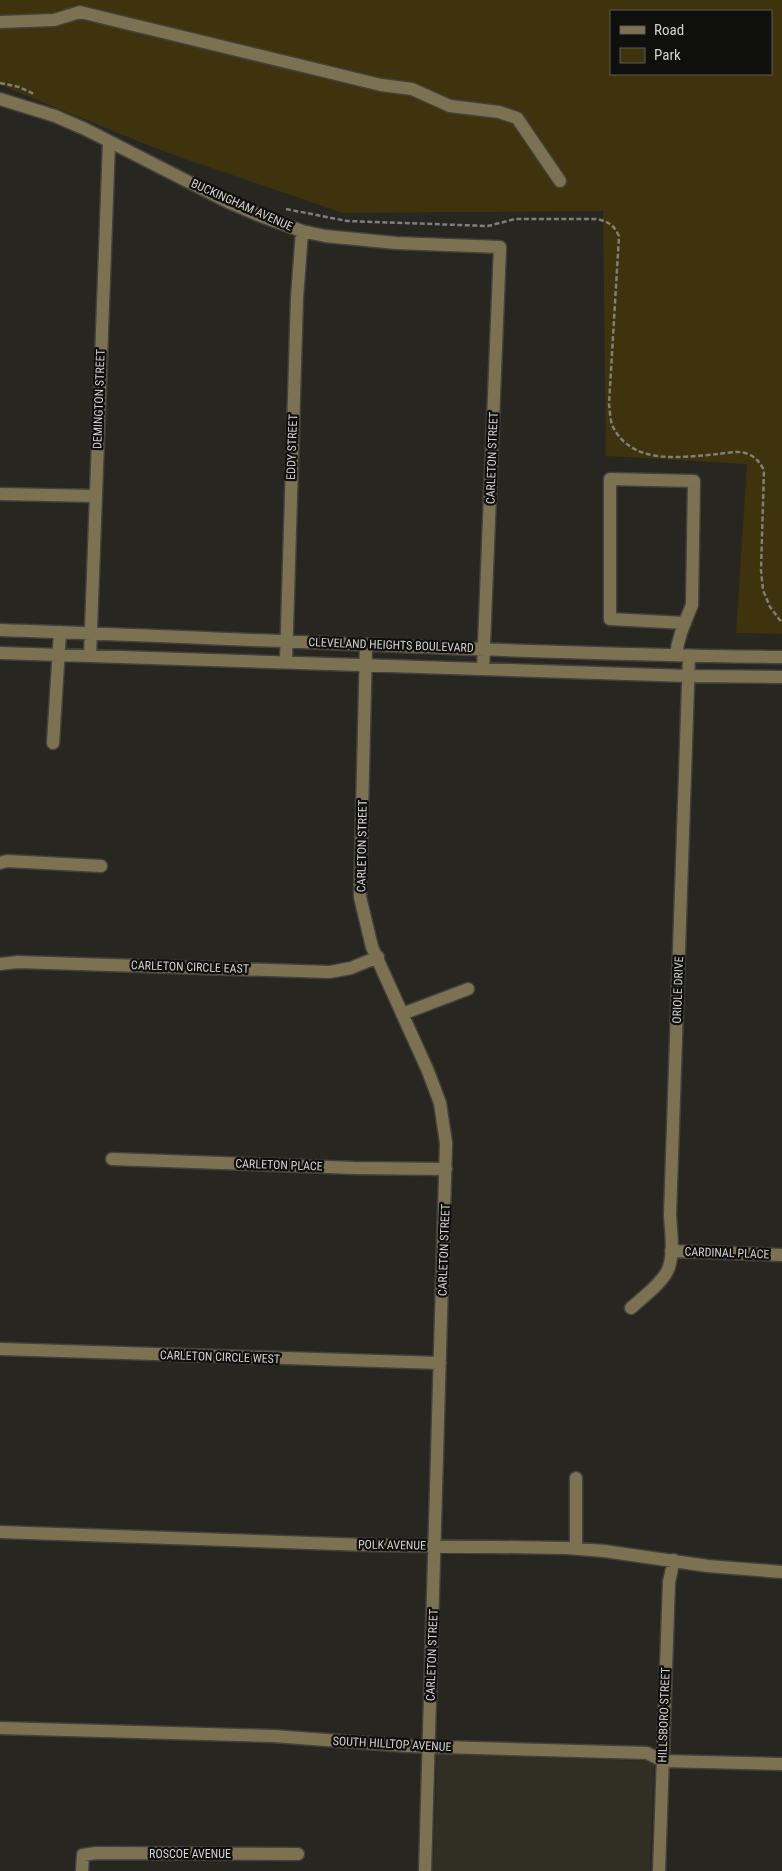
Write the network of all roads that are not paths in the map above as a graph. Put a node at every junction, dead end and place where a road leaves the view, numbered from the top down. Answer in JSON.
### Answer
{"nodes":[{"id":1,"x":0,"y":22,"type":"edge"},
{"id":2,"x":0,"y":99,"type":"edge"},
{"id":3,"x":109,"y":143,"type":"junction"},
{"id":4,"x":560,"y":181,"type":"dead end"},
{"id":5,"x":302,"y":232,"type":"junction"},
{"id":6,"x":500,"y":248,"type":"joint"},
{"id":7,"x":0,"y":494,"type":"edge"},
{"id":8,"x":95,"y":496,"type":"junction"},
{"id":9,"x":685,"y":623,"type":"junction"},
{"id":10,"x":0,"y":630,"type":"edge"},
{"id":11,"x":60,"y":632,"type":"junction"},
{"id":12,"x":91,"y":633,"type":"junction"},
{"id":13,"x":286,"y":641,"type":"junction"},
{"id":14,"x":366,"y":646,"type":"junction"},
{"id":15,"x":484,"y":648,"type":"junction"},
{"id":16,"x":0,"y":652,"type":"edge"},
{"id":17,"x":59,"y":654,"type":"junction"},
{"id":18,"x":90,"y":656,"type":"junction"},
{"id":19,"x":682,"y":656,"type":"junction"},
{"id":20,"x":782,"y":657,"type":"edge"},
{"id":21,"x":286,"y":662,"type":"junction"},
{"id":22,"x":366,"y":665,"type":"junction"},
{"id":23,"x":483,"y":669,"type":"junction"},
{"id":24,"x":688,"y":676,"type":"junction"},
{"id":25,"x":782,"y":677,"type":"edge"},
{"id":26,"x":53,"y":743,"type":"dead end"},
{"id":27,"x":0,"y":864,"type":"edge"},
{"id":28,"x":101,"y":866,"type":"dead end"},
{"id":29,"x":378,"y":957,"type":"junction"},
{"id":30,"x":0,"y":960,"type":"edge"},
{"id":31,"x":468,"y":989,"type":"dead end"},
{"id":32,"x":402,"y":1014,"type":"junction"},
{"id":33,"x":112,"y":1159,"type":"dead end"},
{"id":34,"x":446,"y":1169,"type":"junction"},
{"id":35,"x":671,"y":1251,"type":"junction"},
{"id":36,"x":782,"y":1255,"type":"edge"},
{"id":37,"x":631,"y":1308,"type":"dead end"},
{"id":38,"x":0,"y":1349,"type":"edge"},
{"id":39,"x":440,"y":1363,"type":"junction"},
{"id":40,"x":576,"y":1478,"type":"dead end"},
{"id":41,"x":0,"y":1532,"type":"edge"},
{"id":42,"x":435,"y":1545,"type":"junction"},
{"id":43,"x":576,"y":1549,"type":"junction"},
{"id":44,"x":674,"y":1560,"type":"junction"},
{"id":45,"x":782,"y":1572,"type":"edge"},
{"id":46,"x":0,"y":1728,"type":"edge"},
{"id":47,"x":429,"y":1746,"type":"junction"},
{"id":48,"x":663,"y":1761,"type":"junction"},
{"id":49,"x":782,"y":1764,"type":"edge"},
{"id":50,"x":298,"y":1854,"type":"dead end"},
{"id":51,"x":82,"y":1871,"type":"edge"},
{"id":52,"x":425,"y":1871,"type":"edge"},
{"id":53,"x":659,"y":1871,"type":"edge"}],
"edges":[{"from":1,"to":4,"type":"street"},
{"from":2,"to":3,"type":"street","name":"BUCKINGHAM AVENUE"},
{"from":3,"to":5,"type":"street","name":"BUCKINGHAM AVENUE"},
{"from":3,"to":8,"type":"street","name":"DEMINGTON STREET"},
{"from":5,"to":6,"type":"street","name":"BUCKINGHAM AVENUE"},
{"from":5,"to":13,"type":"street","name":"EDDY STREET"},
{"from":6,"to":15,"type":"street","name":"CARLETON STREET"},
{"from":7,"to":8,"type":"street"},
{"from":8,"to":12,"type":"street","name":"DEMINGTON STREET"},
{"from":9,"to":9,"type":"street","name":"ORIOLE DRIVE"},
{"from":9,"to":19,"type":"street","name":"ORIOLE DRIVE"},
{"from":10,"to":11,"type":"street","name":"CLEVELAND HEIGHTS BOULEVARD"},
{"from":11,"to":12,"type":"street","name":"CLEVELAND HEIGHTS BOULEVARD"},
{"from":11,"to":17,"type":"street"},
{"from":12,"to":13,"type":"street","name":"CLEVELAND HEIGHTS BOULEVARD"},
{"from":12,"to":18,"type":"street","name":"DEMINGTON STREET"},
{"from":13,"to":14,"type":"street","name":"CLEVELAND HEIGHTS BOULEVARD"},
{"from":13,"to":21,"type":"street","name":"EDDY STREET"},
{"from":14,"to":15,"type":"street","name":"CLEVELAND HEIGHTS BOULEVARD"},
{"from":14,"to":22,"type":"street","name":"CARLETON STREET"},
{"from":15,"to":19,"type":"street","name":"CLEVELAND HEIGHTS BOULEVARD"},
{"from":15,"to":23,"type":"street","name":"CARLETON STREET"},
{"from":16,"to":17,"type":"street","name":"CLEVELAND HEIGHTS BOULEVARD"},
{"from":17,"to":18,"type":"street","name":"CLEVELAND HEIGHTS BOULEVARD"},
{"from":17,"to":26,"type":"street"},
{"from":18,"to":21,"type":"street","name":"CLEVELAND HEIGHTS BOULEVARD"},
{"from":19,"to":20,"type":"street","name":"CLEVELAND HEIGHTS BOULEVARD"},
{"from":19,"to":24,"type":"street","name":"ORIOLE DRIVE"},
{"from":21,"to":22,"type":"street","name":"CLEVELAND HEIGHTS BOULEVARD"},
{"from":22,"to":23,"type":"street","name":"CLEVELAND HEIGHTS BOULEVARD"},
{"from":22,"to":29,"type":"street","name":"CARLETON STREET"},
{"from":23,"to":24,"type":"street","name":"CLEVELAND HEIGHTS BOULEVARD"},
{"from":24,"to":25,"type":"street","name":"CLEVELAND HEIGHTS BOULEVARD"},
{"from":24,"to":35,"type":"street","name":"ORIOLE DRIVE"},
{"from":27,"to":28,"type":"street"},
{"from":29,"to":30,"type":"street","name":"CARLETON CIRCLE EAST"},
{"from":29,"to":32,"type":"street","name":"CARLETON STREET"},
{"from":31,"to":32,"type":"street"},
{"from":32,"to":34,"type":"street","name":"CARLETON STREET"},
{"from":33,"to":34,"type":"street","name":"CARLETON PLACE"},
{"from":34,"to":39,"type":"street","name":"CARLETON STREET"},
{"from":35,"to":36,"type":"street","name":"CARDINAL PLACE"},
{"from":35,"to":37,"type":"street","name":"ORIOLE DRIVE"},
{"from":38,"to":39,"type":"street","name":"CARLETON CIRCLE WEST"},
{"from":39,"to":42,"type":"street","name":"CARLETON STREET"},
{"from":40,"to":43,"type":"street"},
{"from":41,"to":42,"type":"street","name":"POLK AVENUE"},
{"from":42,"to":43,"type":"street","name":"POLK AVENUE"},
{"from":42,"to":47,"type":"street","name":"CARLETON STREET"},
{"from":43,"to":44,"type":"street","name":"POLK AVENUE"},
{"from":44,"to":45,"type":"street","name":"POLK AVENUE"},
{"from":44,"to":48,"type":"street","name":"HILLSBORO STREET"},
{"from":46,"to":47,"type":"street","name":"SOUTH HILLTOP AVENUE"},
{"from":47,"to":48,"type":"street","name":"SOUTH HILLTOP AVENUE"},
{"from":47,"to":52,"type":"street","name":"CARLETON STREET"},
{"from":48,"to":49,"type":"street","name":"SOUTH HILLTOP AVENUE"},
{"from":48,"to":53,"type":"street","name":"HILLSBORO STREET"},
{"from":50,"to":51,"type":"street","name":"ROSCOE AVENUE"}]}
